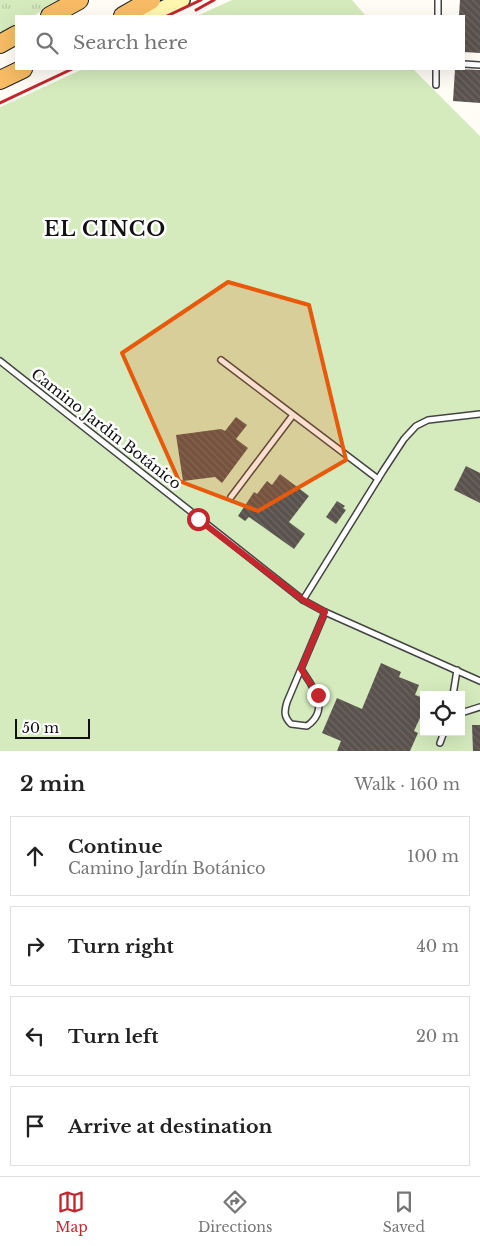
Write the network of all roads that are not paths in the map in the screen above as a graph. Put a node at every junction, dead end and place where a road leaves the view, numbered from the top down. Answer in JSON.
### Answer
{"nodes":[{"id":1,"x":79,"y":0,"type":"edge"},
{"id":2,"x":151,"y":0,"type":"edge"},
{"id":3,"x":182,"y":0,"type":"edge"},
{"id":4,"x":438,"y":0,"type":"edge"},
{"id":5,"x":52,"y":15,"type":"edge"},
{"id":6,"x":125,"y":15,"type":"edge"},
{"id":7,"x":149,"y":15,"type":"edge"},
{"id":8,"x":438,"y":15,"type":"edge"},
{"id":9,"x":15,"y":36,"type":"edge"},
{"id":10,"x":0,"y":44,"type":"edge"},
{"id":11,"x":465,"y":64,"type":"edge"},
{"id":12,"x":480,"y":65,"type":"edge"},
{"id":13,"x":21,"y":70,"type":"edge"},
{"id":14,"x":436,"y":70,"type":"edge"},
{"id":15,"x":0,"y":80,"type":"edge"},
{"id":16,"x":436,"y":85,"type":"dead end"},
{"id":17,"x":221,"y":360,"type":"dead end"},
{"id":18,"x":0,"y":362,"type":"edge"},
{"id":19,"x":480,"y":414,"type":"edge"},
{"id":20,"x":293,"y":415,"type":"junction"},
{"id":21,"x":378,"y":479,"type":"junction"},
{"id":22,"x":231,"y":497,"type":"dead end"},
{"id":23,"x":303,"y":600,"type":"junction"},
{"id":24,"x":325,"y":612,"type":"junction"},
{"id":25,"x":301,"y":669,"type":"junction"},
{"id":26,"x":457,"y":670,"type":"junction"},
{"id":27,"x":480,"y":681,"type":"edge"},
{"id":28,"x":454,"y":691,"type":"edge"},
{"id":29,"x":480,"y":707,"type":"edge"},
{"id":30,"x":465,"y":713,"type":"edge"},
{"id":31,"x":443,"y":736,"type":"edge"},
{"id":32,"x":440,"y":743,"type":"dead end"}],
"edges":[{"from":1,"to":5,"type":"highway"},
{"from":2,"to":6,"type":"highway"},
{"from":3,"to":7,"type":"main road"},
{"from":4,"to":8,"type":"lane"},
{"from":9,"to":10,"type":"highway"},
{"from":11,"to":12,"type":"lane"},
{"from":13,"to":15,"type":"highway"},
{"from":14,"to":16,"type":"lane"},
{"from":17,"to":20,"type":"lane"},
{"from":18,"to":23,"type":"lane","name":"Camino Jardín Botánico"},
{"from":19,"to":21,"type":"lane"},
{"from":20,"to":21,"type":"lane"},
{"from":20,"to":22,"type":"lane"},
{"from":21,"to":23,"type":"lane"},
{"from":23,"to":24,"type":"lane","name":"Camino Jardín Botánico"},
{"from":24,"to":25,"type":"lane"},
{"from":24,"to":26,"type":"lane","name":"Camino Jardín Botánico"},
{"from":25,"to":25,"type":"lane"},
{"from":26,"to":27,"type":"lane","name":"Camino Jardín Botánico"},
{"from":26,"to":28,"type":"lane"},
{"from":29,"to":30,"type":"lane"},
{"from":31,"to":32,"type":"lane"}]}
